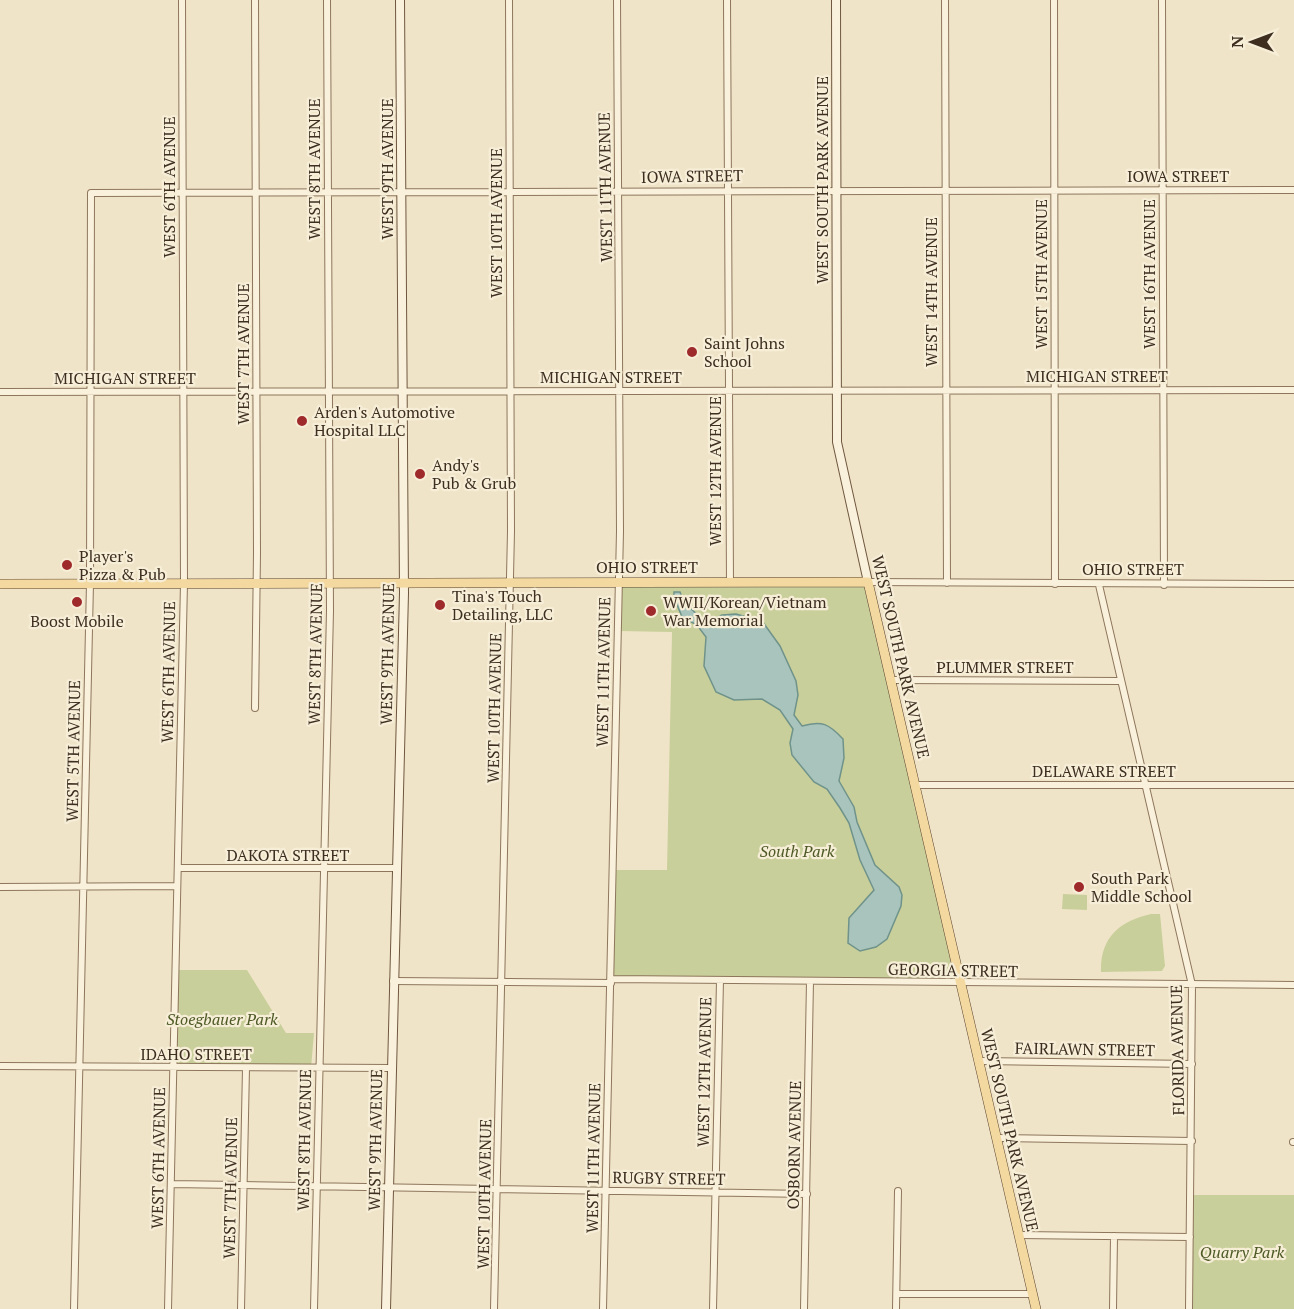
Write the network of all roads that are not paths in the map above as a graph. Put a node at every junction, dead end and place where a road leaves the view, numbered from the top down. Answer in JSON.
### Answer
{"nodes":[{"id":1,"x":182,"y":0,"type":"edge"},
{"id":2,"x":255,"y":0,"type":"edge"},
{"id":3,"x":327,"y":0,"type":"edge"},
{"id":4,"x":400,"y":0,"type":"edge"},
{"id":5,"x":509,"y":0,"type":"edge"},
{"id":6,"x":616,"y":0,"type":"edge"},
{"id":7,"x":727,"y":0,"type":"edge"},
{"id":8,"x":836,"y":0,"type":"edge"},
{"id":9,"x":945,"y":0,"type":"edge"},
{"id":10,"x":1054,"y":0,"type":"edge"},
{"id":11,"x":1162,"y":0,"type":"edge"},
{"id":12,"x":728,"y":189,"type":"junction"},
{"id":13,"x":402,"y":190,"type":"junction"},
{"id":14,"x":510,"y":190,"type":"junction"},
{"id":15,"x":838,"y":190,"type":"junction"},
{"id":16,"x":945,"y":190,"type":"junction"},
{"id":17,"x":1054,"y":190,"type":"junction"},
{"id":18,"x":1162,"y":190,"type":"junction"},
{"id":19,"x":1294,"y":190,"type":"edge"},
{"id":20,"x":619,"y":191,"type":"junction"},
{"id":21,"x":182,"y":192,"type":"junction"},
{"id":22,"x":327,"y":192,"type":"junction"},
{"id":23,"x":91,"y":193,"type":"joint"},
{"id":24,"x":255,"y":193,"type":"junction"},
{"id":25,"x":403,"y":389,"type":"junction"},
{"id":26,"x":511,"y":389,"type":"junction"},
{"id":27,"x":1054,"y":389,"type":"junction"},
{"id":28,"x":1163,"y":389,"type":"junction"},
{"id":29,"x":620,"y":390,"type":"junction"},
{"id":30,"x":728,"y":390,"type":"junction"},
{"id":31,"x":837,"y":390,"type":"junction"},
{"id":32,"x":945,"y":390,"type":"junction"},
{"id":33,"x":1294,"y":390,"type":"edge"},
{"id":34,"x":90,"y":391,"type":"junction"},
{"id":35,"x":183,"y":391,"type":"junction"},
{"id":36,"x":256,"y":391,"type":"junction"},
{"id":37,"x":328,"y":391,"type":"junction"},
{"id":38,"x":0,"y":392,"type":"edge"},
{"id":39,"x":330,"y":582,"type":"junction"},
{"id":40,"x":404,"y":582,"type":"junction"},
{"id":41,"x":510,"y":582,"type":"junction"},
{"id":42,"x":619,"y":582,"type":"junction"},
{"id":43,"x":868,"y":582,"type":"junction"},
{"id":44,"x":90,"y":583,"type":"junction"},
{"id":45,"x":184,"y":583,"type":"junction"},
{"id":46,"x":256,"y":583,"type":"junction"},
{"id":47,"x":729,"y":583,"type":"junction"},
{"id":48,"x":947,"y":583,"type":"junction"},
{"id":49,"x":0,"y":584,"type":"edge"},
{"id":50,"x":1055,"y":584,"type":"junction"},
{"id":51,"x":1294,"y":584,"type":"edge"},
{"id":52,"x":1099,"y":585,"type":"junction"},
{"id":53,"x":1164,"y":585,"type":"junction"},
{"id":54,"x":891,"y":680,"type":"junction"},
{"id":55,"x":1120,"y":681,"type":"junction"},
{"id":56,"x":255,"y":708,"type":"dead end"},
{"id":57,"x":914,"y":785,"type":"junction"},
{"id":58,"x":1145,"y":785,"type":"junction"},
{"id":59,"x":1294,"y":785,"type":"edge"},
{"id":60,"x":178,"y":868,"type":"junction"},
{"id":61,"x":324,"y":868,"type":"junction"},
{"id":62,"x":398,"y":868,"type":"junction"},
{"id":63,"x":84,"y":886,"type":"junction"},
{"id":64,"x":177,"y":886,"type":"junction"},
{"id":65,"x":0,"y":887,"type":"edge"},
{"id":66,"x":720,"y":980,"type":"junction"},
{"id":67,"x":393,"y":981,"type":"junction"},
{"id":68,"x":611,"y":981,"type":"junction"},
{"id":69,"x":810,"y":981,"type":"junction"},
{"id":70,"x":502,"y":982,"type":"junction"},
{"id":71,"x":961,"y":984,"type":"junction"},
{"id":72,"x":1192,"y":985,"type":"junction"},
{"id":73,"x":1294,"y":985,"type":"edge"},
{"id":74,"x":979,"y":1061,"type":"junction"},
{"id":75,"x":1192,"y":1064,"type":"junction"},
{"id":76,"x":0,"y":1066,"type":"edge"},
{"id":77,"x":80,"y":1066,"type":"junction"},
{"id":78,"x":319,"y":1067,"type":"junction"},
{"id":79,"x":173,"y":1068,"type":"junction"},
{"id":80,"x":246,"y":1068,"type":"junction"},
{"id":81,"x":392,"y":1068,"type":"junction"},
{"id":82,"x":997,"y":1138,"type":"junction"},
{"id":83,"x":1191,"y":1141,"type":"junction"},
{"id":84,"x":171,"y":1184,"type":"junction"},
{"id":85,"x":244,"y":1186,"type":"junction"},
{"id":86,"x":317,"y":1187,"type":"junction"},
{"id":87,"x":389,"y":1187,"type":"junction"},
{"id":88,"x":498,"y":1188,"type":"junction"},
{"id":89,"x":605,"y":1191,"type":"junction"},
{"id":90,"x":715,"y":1191,"type":"junction"},
{"id":91,"x":898,"y":1191,"type":"dead end"},
{"id":92,"x":807,"y":1194,"type":"junction"},
{"id":93,"x":1019,"y":1235,"type":"junction"},
{"id":94,"x":1114,"y":1236,"type":"junction"},
{"id":95,"x":1190,"y":1237,"type":"junction"},
{"id":96,"x":897,"y":1294,"type":"junction"},
{"id":97,"x":1032,"y":1294,"type":"junction"},
{"id":98,"x":74,"y":1309,"type":"edge"},
{"id":99,"x":168,"y":1309,"type":"edge"},
{"id":100,"x":241,"y":1309,"type":"edge"},
{"id":101,"x":314,"y":1309,"type":"edge"},
{"id":102,"x":387,"y":1309,"type":"edge"},
{"id":103,"x":494,"y":1309,"type":"edge"},
{"id":104,"x":603,"y":1309,"type":"edge"},
{"id":105,"x":713,"y":1309,"type":"edge"},
{"id":106,"x":804,"y":1309,"type":"edge"},
{"id":107,"x":897,"y":1309,"type":"edge"},
{"id":108,"x":1036,"y":1309,"type":"edge"},
{"id":109,"x":1113,"y":1309,"type":"edge"},
{"id":110,"x":1189,"y":1309,"type":"edge"}],
"edges":[{"from":1,"to":21,"type":"street","name":"WEST 6TH AVENUE"},
{"from":2,"to":24,"type":"street","name":"WEST 7TH AVENUE"},
{"from":3,"to":22,"type":"street","name":"WEST 8TH AVENUE"},
{"from":4,"to":13,"type":"main road","name":"WEST 9TH AVENUE"},
{"from":5,"to":14,"type":"street","name":"WEST 10TH AVENUE"},
{"from":6,"to":20,"type":"street","name":"WEST 11TH AVENUE"},
{"from":7,"to":12,"type":"street","name":"WEST 12TH AVENUE"},
{"from":8,"to":15,"type":"main road","name":"WEST SOUTH PARK AVENUE"},
{"from":9,"to":16,"type":"street","name":"WEST 14TH AVENUE"},
{"from":10,"to":17,"type":"street","name":"WEST 15TH AVENUE"},
{"from":11,"to":18,"type":"street","name":"WEST 16TH AVENUE"},
{"from":12,"to":15,"type":"street","name":"IOWA STREET"},
{"from":12,"to":20,"type":"street","name":"IOWA STREET"},
{"from":12,"to":30,"type":"street","name":"WEST 12TH AVENUE"},
{"from":13,"to":14,"type":"street","name":"IOWA STREET"},
{"from":13,"to":22,"type":"street","name":"IOWA STREET"},
{"from":13,"to":25,"type":"main road","name":"WEST 9TH AVENUE"},
{"from":14,"to":20,"type":"street","name":"IOWA STREET"},
{"from":14,"to":26,"type":"street","name":"WEST 10TH AVENUE"},
{"from":15,"to":16,"type":"street","name":"IOWA STREET"},
{"from":15,"to":31,"type":"main road","name":"WEST SOUTH PARK AVENUE"},
{"from":16,"to":17,"type":"street","name":"IOWA STREET"},
{"from":16,"to":32,"type":"street","name":"WEST 14TH AVENUE"},
{"from":17,"to":18,"type":"street","name":"IOWA STREET"},
{"from":17,"to":27,"type":"street","name":"WEST 15TH AVENUE"},
{"from":18,"to":19,"type":"street","name":"IOWA STREET"},
{"from":18,"to":28,"type":"street","name":"WEST 16TH AVENUE"},
{"from":20,"to":29,"type":"street","name":"WEST 11TH AVENUE"},
{"from":21,"to":23,"type":"street","name":"IOWA STREET"},
{"from":21,"to":24,"type":"street","name":"IOWA STREET"},
{"from":21,"to":35,"type":"street","name":"WEST 6TH AVENUE"},
{"from":22,"to":24,"type":"street","name":"IOWA STREET"},
{"from":22,"to":37,"type":"street","name":"WEST 8TH AVENUE"},
{"from":23,"to":34,"type":"street","name":"WEST 5TH AVENUE"},
{"from":24,"to":36,"type":"street","name":"WEST 7TH AVENUE"},
{"from":25,"to":26,"type":"street","name":"MICHIGAN STREET"},
{"from":25,"to":37,"type":"street","name":"MICHIGAN STREET"},
{"from":25,"to":40,"type":"main road","name":"WEST 9TH AVENUE"},
{"from":26,"to":29,"type":"street","name":"MICHIGAN STREET"},
{"from":26,"to":41,"type":"street","name":"WEST 10TH AVENUE"},
{"from":27,"to":28,"type":"street","name":"MICHIGAN STREET"},
{"from":27,"to":32,"type":"street","name":"MICHIGAN STREET"},
{"from":27,"to":50,"type":"street","name":"WEST 15TH AVENUE"},
{"from":28,"to":33,"type":"street","name":"MICHIGAN STREET"},
{"from":28,"to":53,"type":"street","name":"WEST 16TH AVENUE"},
{"from":29,"to":30,"type":"street","name":"MICHIGAN STREET"},
{"from":29,"to":42,"type":"street","name":"WEST 11TH AVENUE"},
{"from":30,"to":31,"type":"street","name":"MICHIGAN STREET"},
{"from":30,"to":47,"type":"street","name":"WEST 12TH AVENUE"},
{"from":31,"to":32,"type":"street","name":"MICHIGAN STREET"},
{"from":31,"to":43,"type":"main road","name":"WEST SOUTH PARK AVENUE"},
{"from":32,"to":48,"type":"street","name":"WEST 14TH AVENUE"},
{"from":34,"to":35,"type":"street","name":"MICHIGAN STREET"},
{"from":34,"to":38,"type":"street","name":"MICHIGAN STREET"},
{"from":34,"to":44,"type":"street","name":"WEST 5TH AVENUE"},
{"from":35,"to":36,"type":"street","name":"MICHIGAN STREET"},
{"from":35,"to":45,"type":"street","name":"WEST 6TH AVENUE"},
{"from":36,"to":37,"type":"street","name":"MICHIGAN STREET"},
{"from":36,"to":46,"type":"street","name":"WEST 7TH AVENUE"},
{"from":37,"to":39,"type":"street","name":"WEST 8TH AVENUE"},
{"from":39,"to":40,"type":"main road","name":"OHIO STREET"},
{"from":39,"to":46,"type":"main road","name":"OHIO STREET"},
{"from":39,"to":61,"type":"street","name":"WEST 8TH AVENUE"},
{"from":40,"to":41,"type":"main road","name":"OHIO STREET"},
{"from":40,"to":62,"type":"main road","name":"WEST 9TH AVENUE"},
{"from":41,"to":42,"type":"main road","name":"OHIO STREET"},
{"from":41,"to":70,"type":"street","name":"WEST 10TH AVENUE"},
{"from":42,"to":47,"type":"main road","name":"OHIO STREET"},
{"from":42,"to":68,"type":"street","name":"WEST 11TH AVENUE"},
{"from":43,"to":47,"type":"main road","name":"OHIO STREET"},
{"from":43,"to":48,"type":"street","name":"OHIO STREET"},
{"from":43,"to":54,"type":"main road","name":"WEST SOUTH PARK AVENUE"},
{"from":44,"to":45,"type":"main road","name":"OHIO STREET"},
{"from":44,"to":49,"type":"main road","name":"OHIO STREET"},
{"from":44,"to":63,"type":"street","name":"WEST 5TH AVENUE"},
{"from":45,"to":46,"type":"main road","name":"OHIO STREET"},
{"from":45,"to":60,"type":"street","name":"WEST 6TH AVENUE"},
{"from":46,"to":56,"type":"street","name":"WEST 7TH AVENUE"},
{"from":48,"to":50,"type":"street","name":"OHIO STREET"},
{"from":50,"to":52,"type":"street","name":"OHIO STREET"},
{"from":51,"to":53,"type":"street","name":"OHIO STREET"},
{"from":52,"to":53,"type":"street","name":"OHIO STREET"},
{"from":52,"to":55,"type":"street","name":"FLORIDA AVENUE"},
{"from":54,"to":55,"type":"street","name":"PLUMMER STREET"},
{"from":54,"to":57,"type":"main road","name":"WEST SOUTH PARK AVENUE"},
{"from":55,"to":58,"type":"street","name":"FLORIDA AVENUE"},
{"from":57,"to":58,"type":"street","name":"DELAWARE STREET"},
{"from":57,"to":71,"type":"main road","name":"WEST SOUTH PARK AVENUE"},
{"from":58,"to":59,"type":"street","name":"DELAWARE STREET"},
{"from":58,"to":72,"type":"street","name":"FLORIDA AVENUE"},
{"from":60,"to":61,"type":"street","name":"DAKOTA STREET"},
{"from":60,"to":64,"type":"street","name":"WEST 6TH AVENUE"},
{"from":61,"to":62,"type":"street","name":"DAKOTA STREET"},
{"from":61,"to":78,"type":"street","name":"WEST 8TH AVENUE"},
{"from":62,"to":67,"type":"main road","name":"WEST 9TH AVENUE"},
{"from":63,"to":64,"type":"street"},
{"from":63,"to":65,"type":"street"},
{"from":63,"to":77,"type":"street","name":"WEST 5TH AVENUE"},
{"from":64,"to":79,"type":"street","name":"WEST 6TH AVENUE"},
{"from":66,"to":68,"type":"street","name":"GEORGIA STREET"},
{"from":66,"to":69,"type":"street","name":"GEORGIA STREET"},
{"from":66,"to":90,"type":"street","name":"WEST 12TH AVENUE"},
{"from":67,"to":70,"type":"street","name":"GEORGIA STREET"},
{"from":67,"to":81,"type":"main road","name":"WEST 9TH AVENUE"},
{"from":68,"to":70,"type":"street","name":"GEORGIA STREET"},
{"from":68,"to":89,"type":"street","name":"WEST 11TH AVENUE"},
{"from":69,"to":71,"type":"street","name":"GEORGIA STREET"},
{"from":69,"to":92,"type":"street","name":"OSBORN AVENUE"},
{"from":70,"to":88,"type":"street","name":"WEST 10TH AVENUE"},
{"from":71,"to":72,"type":"street","name":"GEORGIA STREET"},
{"from":71,"to":74,"type":"main road","name":"WEST SOUTH PARK AVENUE"},
{"from":72,"to":73,"type":"street","name":"GEORGIA STREET"},
{"from":72,"to":75,"type":"street","name":"FLORIDA AVENUE"},
{"from":74,"to":75,"type":"street","name":"FAIRLAWN STREET"},
{"from":74,"to":82,"type":"main road","name":"WEST SOUTH PARK AVENUE"},
{"from":75,"to":83,"type":"street","name":"FLORIDA AVENUE"},
{"from":76,"to":77,"type":"street","name":"IDAHO STREET"},
{"from":77,"to":79,"type":"street","name":"IDAHO STREET"},
{"from":77,"to":98,"type":"street","name":"WEST 5TH AVENUE"},
{"from":78,"to":80,"type":"street","name":"IDAHO STREET"},
{"from":78,"to":81,"type":"street","name":"IDAHO STREET"},
{"from":78,"to":86,"type":"street","name":"WEST 8TH AVENUE"},
{"from":79,"to":80,"type":"street","name":"IDAHO STREET"},
{"from":79,"to":84,"type":"street","name":"WEST 6TH AVENUE"},
{"from":80,"to":85,"type":"street","name":"WEST 7TH AVENUE"},
{"from":81,"to":87,"type":"main road","name":"WEST 9TH AVENUE"},
{"from":82,"to":83,"type":"street"},
{"from":82,"to":93,"type":"main road","name":"WEST SOUTH PARK AVENUE"},
{"from":83,"to":95,"type":"street","name":"FLORIDA AVENUE"},
{"from":84,"to":85,"type":"street","name":"RUGBY STREET"},
{"from":84,"to":99,"type":"street","name":"WEST 6TH AVENUE"},
{"from":85,"to":86,"type":"street","name":"RUGBY STREET"},
{"from":85,"to":100,"type":"street","name":"WEST 7TH AVENUE"},
{"from":86,"to":87,"type":"street","name":"RUGBY STREET"},
{"from":86,"to":101,"type":"street","name":"WEST 8TH AVENUE"},
{"from":87,"to":88,"type":"street","name":"RUGBY STREET"},
{"from":87,"to":102,"type":"main road","name":"WEST 9TH AVENUE"},
{"from":88,"to":89,"type":"street","name":"RUGBY STREET"},
{"from":88,"to":103,"type":"street","name":"WEST 10TH AVENUE"},
{"from":89,"to":90,"type":"street","name":"RUGBY STREET"},
{"from":89,"to":104,"type":"street","name":"WEST 11TH AVENUE"},
{"from":90,"to":92,"type":"street","name":"RUGBY STREET"},
{"from":90,"to":105,"type":"street","name":"WEST 12TH AVENUE"},
{"from":91,"to":96,"type":"street"},
{"from":92,"to":106,"type":"street","name":"OSBORN AVENUE"},
{"from":93,"to":94,"type":"street"},
{"from":93,"to":97,"type":"main road","name":"WEST SOUTH PARK AVENUE"},
{"from":94,"to":95,"type":"street"},
{"from":94,"to":109,"type":"street"},
{"from":95,"to":110,"type":"street","name":"FLORIDA AVENUE"},
{"from":96,"to":97,"type":"street"},
{"from":96,"to":107,"type":"street"},
{"from":97,"to":108,"type":"main road","name":"WEST SOUTH PARK AVENUE"}]}
